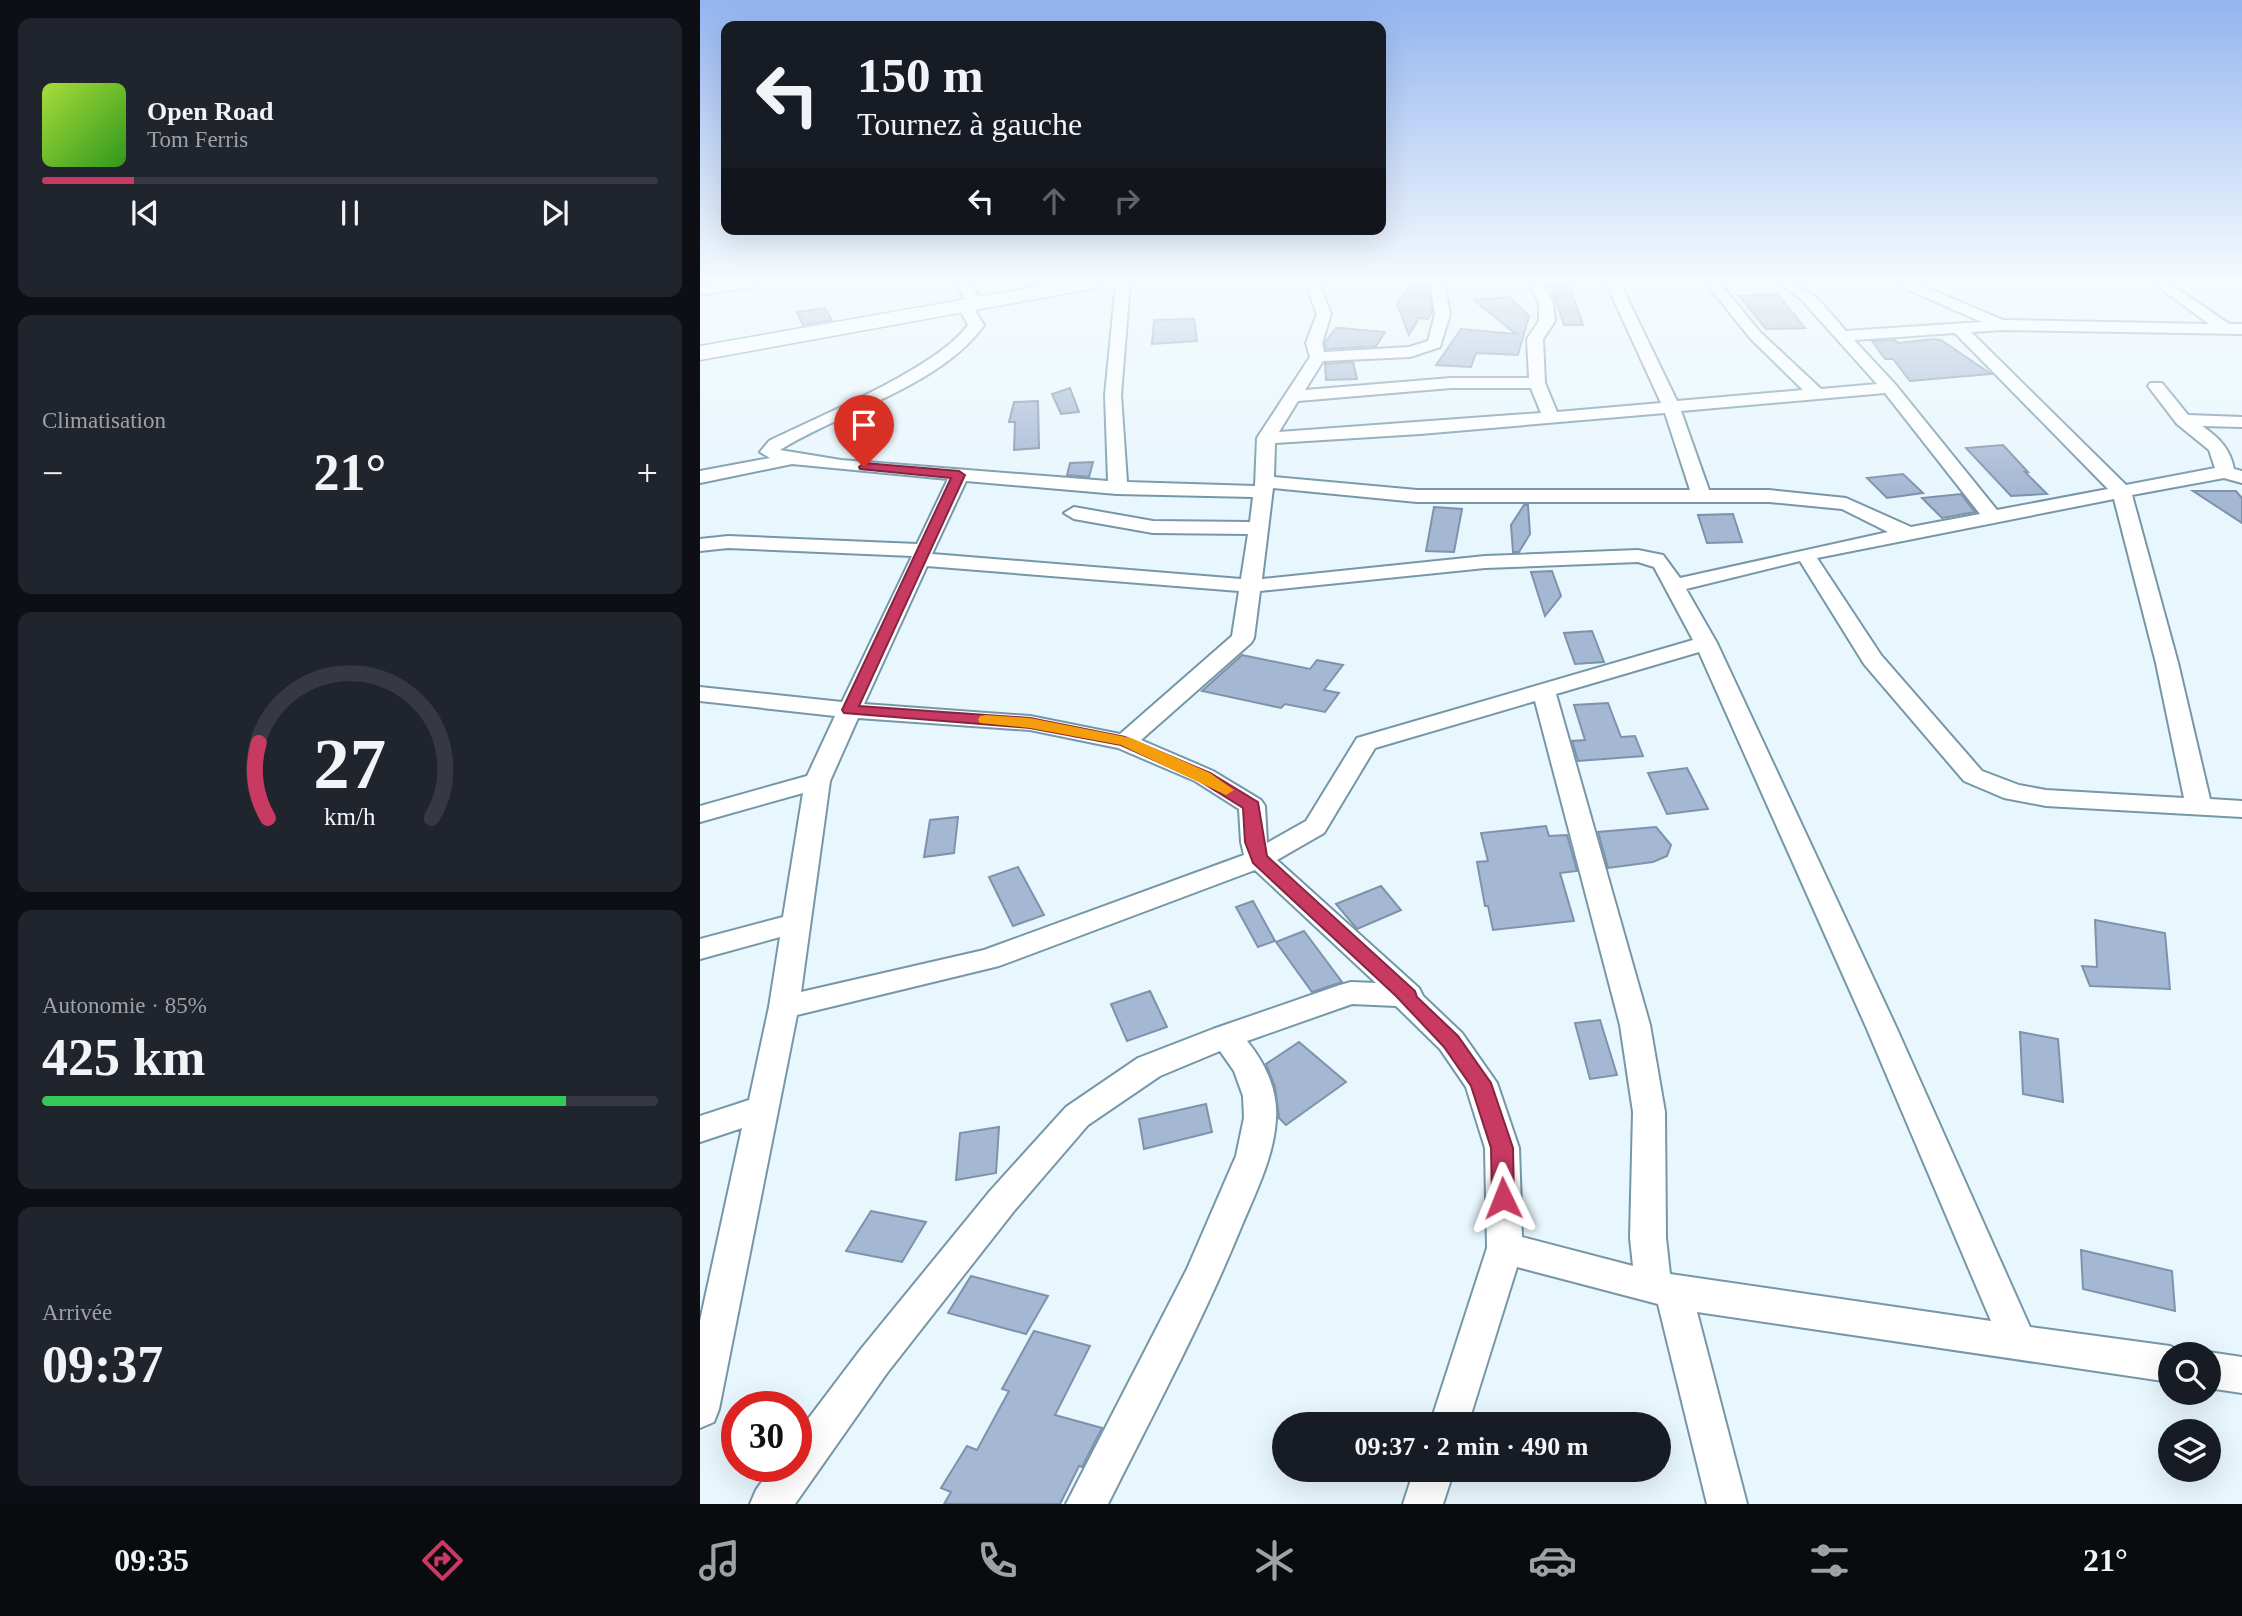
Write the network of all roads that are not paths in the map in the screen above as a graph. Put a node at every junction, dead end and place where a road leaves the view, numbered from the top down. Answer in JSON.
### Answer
{"nodes":[{"id":1,"x":945,"y":353,"type":"edge"},
{"id":2,"x":1117,"y":353,"type":"edge"},
{"id":3,"x":1317,"y":353,"type":"edge"},
{"id":4,"x":1388,"y":353,"type":"edge"},
{"id":5,"x":1536,"y":353,"type":"edge"},
{"id":6,"x":1648,"y":353,"type":"edge"},
{"id":7,"x":1774,"y":353,"type":"edge"},
{"id":8,"x":1857,"y":353,"type":"edge"},
{"id":9,"x":1984,"y":353,"type":"edge"},
{"id":10,"x":1318,"y":357,"type":"junction"},
{"id":11,"x":1537,"y":383,"type":"junction"},
{"id":12,"x":2156,"y":386,"type":"dead end"},
{"id":13,"x":1889,"y":388,"type":"junction"},
{"id":14,"x":1817,"y":394,"type":"junction"},
{"id":15,"x":1295,"y":396,"type":"junction"},
{"id":16,"x":1671,"y":407,"type":"junction"},
{"id":17,"x":1551,"y":418,"type":"junction"},
{"id":18,"x":2183,"y":420,"type":"junction"},
{"id":19,"x":2242,"y":422,"type":"edge"},
{"id":20,"x":1266,"y":438,"type":"junction"},
{"id":21,"x":792,"y":459,"type":"junction"},
{"id":22,"x":2230,"y":469,"type":"edge"},
{"id":23,"x":959,"y":475,"type":"junction"},
{"id":24,"x":700,"y":477,"type":"edge"},
{"id":25,"x":1264,"y":487,"type":"junction"},
{"id":26,"x":1116,"y":488,"type":"junction"},
{"id":27,"x":2122,"y":492,"type":"junction"},
{"id":28,"x":1701,"y":494,"type":"junction"},
{"id":29,"x":1074,"y":513,"type":"dead end"},
{"id":30,"x":1992,"y":516,"type":"junction"},
{"id":31,"x":1258,"y":528,"type":"junction"},
{"id":32,"x":1907,"y":533,"type":"junction"},
{"id":33,"x":700,"y":545,"type":"edge"},
{"id":34,"x":1805,"y":554,"type":"junction"},
{"id":35,"x":922,"y":555,"type":"junction"},
{"id":36,"x":1675,"y":585,"type":"junction"},
{"id":37,"x":1251,"y":586,"type":"junction"},
{"id":38,"x":1706,"y":643,"type":"junction"},
{"id":39,"x":1544,"y":691,"type":"junction"},
{"id":40,"x":700,"y":694,"type":"edge"},
{"id":41,"x":849,"y":710,"type":"junction"},
{"id":42,"x":1125,"y":741,"type":"junction"},
{"id":43,"x":817,"y":781,"type":"junction"},
{"id":44,"x":2199,"y":806,"type":"junction"},
{"id":45,"x":2242,"y":809,"type":"edge"},
{"id":46,"x":700,"y":814,"type":"edge"},
{"id":47,"x":1259,"y":859,"type":"junction"},
{"id":48,"x":796,"y":923,"type":"junction"},
{"id":49,"x":700,"y":949,"type":"edge"},
{"id":50,"x":1408,"y":996,"type":"junction"},
{"id":51,"x":783,"y":1007,"type":"junction"},
{"id":52,"x":1224,"y":1037,"type":"junction"},
{"id":53,"x":763,"y":1108,"type":"junction"},
{"id":54,"x":700,"y":1129,"type":"edge"},
{"id":55,"x":1505,"y":1248,"type":"junction"},
{"id":56,"x":1663,"y":1289,"type":"junction"},
{"id":57,"x":2018,"y":1341,"type":"junction"},
{"id":58,"x":2158,"y":1362,"type":"edge"},
{"id":59,"x":2221,"y":1372,"type":"edge"},
{"id":60,"x":2242,"y":1375,"type":"edge"},
{"id":61,"x":700,"y":1409,"type":"edge"},
{"id":62,"x":1453,"y":1412,"type":"edge"},
{"id":63,"x":1430,"y":1482,"type":"edge"},
{"id":64,"x":771,"y":1504,"type":"edge"},
{"id":65,"x":1086,"y":1504,"type":"edge"},
{"id":66,"x":1423,"y":1504,"type":"edge"},
{"id":67,"x":1727,"y":1504,"type":"edge"}],
"edges":[{"from":1,"to":21,"type":"street"},
{"from":2,"to":26,"type":"street"},
{"from":3,"to":10,"type":"street"},
{"from":4,"to":10,"type":"street"},
{"from":5,"to":11,"type":"street"},
{"from":6,"to":16,"type":"street"},
{"from":7,"to":14,"type":"street"},
{"from":8,"to":13,"type":"street"},
{"from":9,"to":27,"type":"street"},
{"from":10,"to":15,"type":"street"},
{"from":11,"to":15,"type":"street"},
{"from":11,"to":17,"type":"street"},
{"from":12,"to":18,"type":"street"},
{"from":13,"to":14,"type":"street"},
{"from":13,"to":30,"type":"street"},
{"from":14,"to":16,"type":"street"},
{"from":15,"to":20,"type":"street"},
{"from":16,"to":17,"type":"street"},
{"from":16,"to":28,"type":"street"},
{"from":17,"to":20,"type":"street"},
{"from":18,"to":19,"type":"street"},
{"from":18,"to":22,"type":"street"},
{"from":19,"to":22,"type":"street"},
{"from":20,"to":25,"type":"street"},
{"from":21,"to":23,"type":"street"},
{"from":21,"to":24,"type":"street"},
{"from":22,"to":27,"type":"street"},
{"from":23,"to":26,"type":"street"},
{"from":23,"to":35,"type":"street"},
{"from":25,"to":26,"type":"street"},
{"from":25,"to":28,"type":"street"},
{"from":25,"to":31,"type":"street"},
{"from":27,"to":30,"type":"street"},
{"from":27,"to":44,"type":"street"},
{"from":28,"to":32,"type":"street"},
{"from":29,"to":31,"type":"street"},
{"from":30,"to":32,"type":"street"},
{"from":31,"to":37,"type":"street"},
{"from":32,"to":34,"type":"street"},
{"from":33,"to":35,"type":"street"},
{"from":34,"to":36,"type":"street"},
{"from":34,"to":44,"type":"street"},
{"from":35,"to":37,"type":"street"},
{"from":35,"to":41,"type":"street"},
{"from":36,"to":37,"type":"street"},
{"from":36,"to":38,"type":"street"},
{"from":37,"to":42,"type":"street"},
{"from":38,"to":39,"type":"street"},
{"from":38,"to":57,"type":"street"},
{"from":39,"to":47,"type":"street"},
{"from":39,"to":56,"type":"street"},
{"from":40,"to":41,"type":"street"},
{"from":41,"to":42,"type":"street"},
{"from":41,"to":43,"type":"street"},
{"from":42,"to":47,"type":"street"},
{"from":43,"to":46,"type":"street"},
{"from":43,"to":48,"type":"street"},
{"from":44,"to":45,"type":"street"},
{"from":47,"to":50,"type":"street"},
{"from":47,"to":51,"type":"street"},
{"from":48,"to":49,"type":"street"},
{"from":48,"to":51,"type":"street"},
{"from":50,"to":52,"type":"street"},
{"from":50,"to":55,"type":"street"},
{"from":51,"to":53,"type":"street"},
{"from":52,"to":64,"type":"street"},
{"from":52,"to":65,"type":"street"},
{"from":53,"to":54,"type":"street"},
{"from":53,"to":61,"type":"street"},
{"from":55,"to":56,"type":"street"},
{"from":55,"to":62,"type":"street"},
{"from":56,"to":57,"type":"street"},
{"from":56,"to":67,"type":"street"},
{"from":57,"to":58,"type":"street"},
{"from":59,"to":60,"type":"street"},
{"from":63,"to":66,"type":"street"}]}
